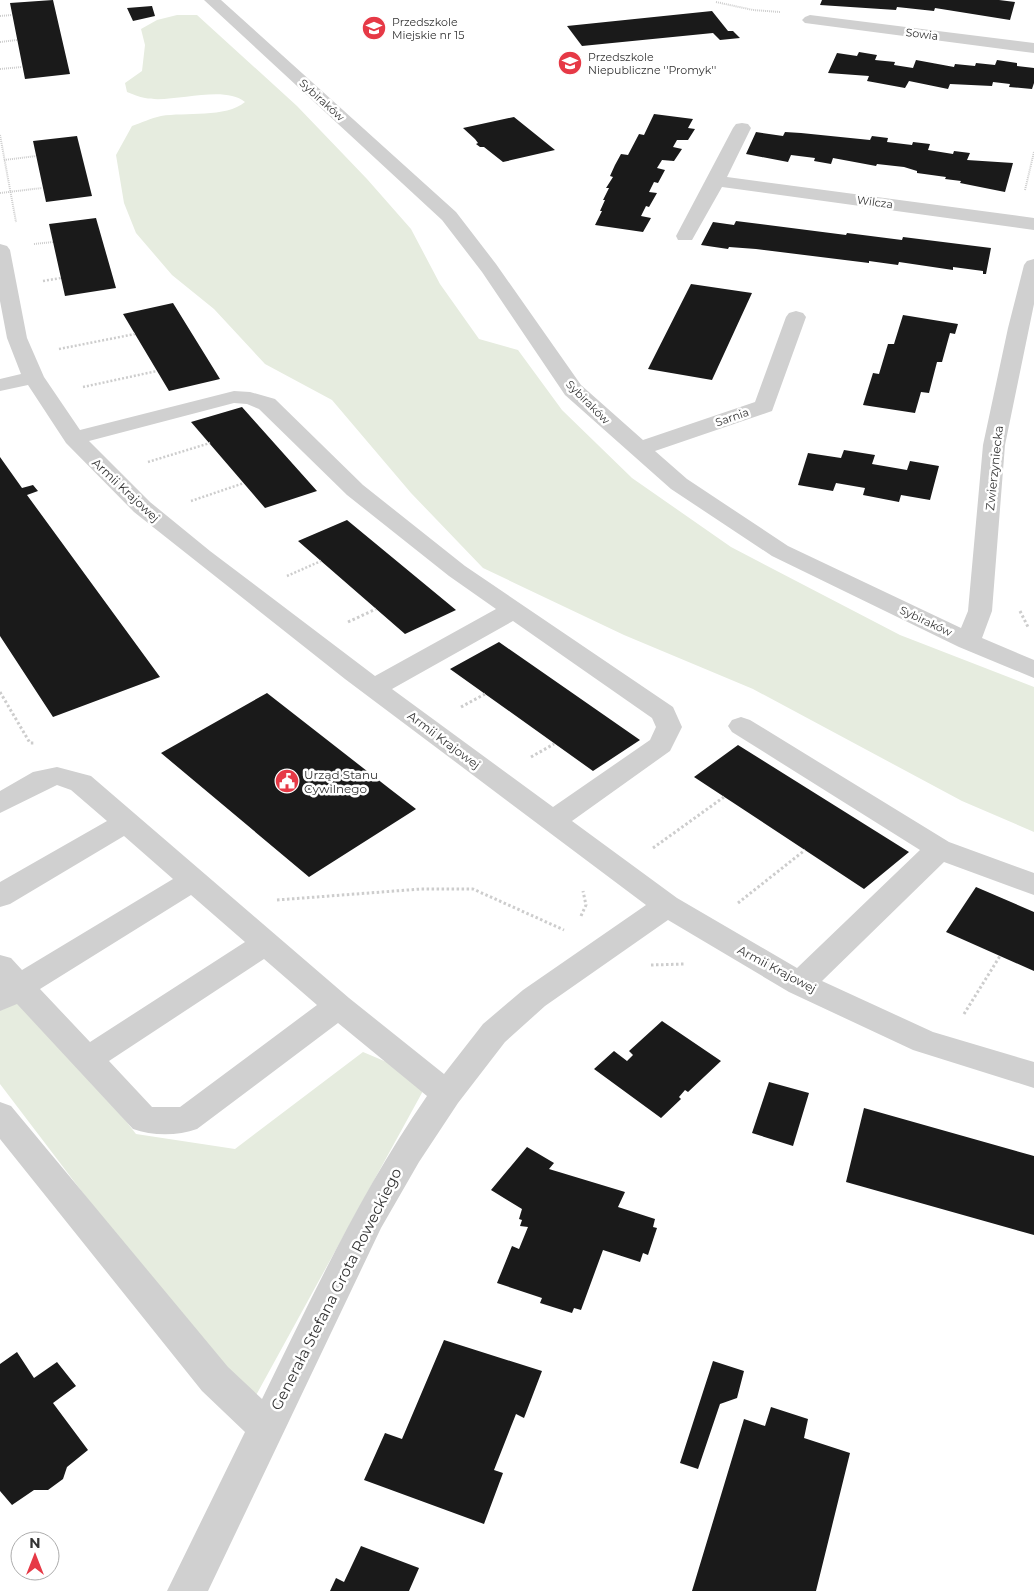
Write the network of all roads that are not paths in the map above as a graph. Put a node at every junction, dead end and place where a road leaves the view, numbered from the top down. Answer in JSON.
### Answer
{"nodes":[{"id":1,"x":212,"y":0,"type":"edge"},
{"id":2,"x":810,"y":20,"type":"dead end"},
{"id":3,"x":1034,"y":48,"type":"edge"},
{"id":4,"x":742,"y":128,"type":"dead end"},
{"id":5,"x":716,"y":181,"type":"junction"},
{"id":6,"x":1034,"y":224,"type":"edge"},
{"id":7,"x":685,"y":236,"type":"dead end"},
{"id":8,"x":0,"y":250,"type":"edge"},
{"id":9,"x":1034,"y":265,"type":"edge"},
{"id":10,"x":796,"y":317,"type":"dead end"},
{"id":11,"x":33,"y":377,"type":"junction"},
{"id":12,"x":0,"y":385,"type":"edge"},
{"id":13,"x":74,"y":438,"type":"junction"},
{"id":14,"x":638,"y":449,"type":"junction"},
{"id":15,"x":513,"y":610,"type":"junction"},
{"id":16,"x":968,"y":641,"type":"junction"},
{"id":17,"x":1034,"y":670,"type":"edge"},
{"id":18,"x":374,"y":688,"type":"junction"},
{"id":19,"x":741,"y":726,"type":"dead end"},
{"id":20,"x":0,"y":803,"type":"edge"},
{"id":21,"x":552,"y":821,"type":"junction"},
{"id":22,"x":126,"y":822,"type":"junction"},
{"id":23,"x":939,"y":849,"type":"junction"},
{"id":24,"x":193,"y":880,"type":"junction"},
{"id":25,"x":1034,"y":884,"type":"edge"},
{"id":26,"x":0,"y":896,"type":"edge"},
{"id":27,"x":667,"y":906,"type":"junction"},
{"id":28,"x":266,"y":943,"type":"junction"},
{"id":29,"x":6,"y":984,"type":"edge"},
{"id":30,"x":800,"y":984,"type":"junction"},
{"id":31,"x":338,"y":1006,"type":"junction"},
{"id":32,"x":88,"y":1059,"type":"junction"},
{"id":33,"x":1034,"y":1075,"type":"edge"},
{"id":34,"x":447,"y":1094,"type":"junction"},
{"id":35,"x":0,"y":1115,"type":"edge"},
{"id":36,"x":266,"y":1427,"type":"junction"},
{"id":37,"x":187,"y":1591,"type":"edge"}],
"edges":[{"from":1,"to":14,"type":"street","name":"Sybiraków"},
{"from":2,"to":3,"type":"street","name":"Sowia"},
{"from":4,"to":5,"type":"street"},
{"from":5,"to":6,"type":"street","name":"Wilcza"},
{"from":5,"to":7,"type":"street"},
{"from":8,"to":11,"type":"street","name":"Armii Krajowej"},
{"from":9,"to":16,"type":"street","name":"Zwierzyniecka"},
{"from":10,"to":14,"type":"street","name":"Sarnia"},
{"from":11,"to":12,"type":"street"},
{"from":11,"to":13,"type":"street","name":"Armii Krajowej"},
{"from":13,"to":15,"type":"street"},
{"from":13,"to":18,"type":"street","name":"Armii Krajowej"},
{"from":14,"to":16,"type":"street","name":"Sybiraków"},
{"from":15,"to":18,"type":"street"},
{"from":15,"to":21,"type":"street"},
{"from":16,"to":17,"type":"street","name":"Sybiraków"},
{"from":18,"to":21,"type":"street","name":"Armii Krajowej"},
{"from":19,"to":23,"type":"street"},
{"from":20,"to":22,"type":"street"},
{"from":21,"to":27,"type":"street","name":"Armii Krajowej"},
{"from":22,"to":24,"type":"street"},
{"from":22,"to":26,"type":"street"},
{"from":23,"to":25,"type":"street"},
{"from":23,"to":30,"type":"street"},
{"from":24,"to":28,"type":"street"},
{"from":24,"to":29,"type":"street"},
{"from":27,"to":30,"type":"street","name":"Armii Krajowej"},
{"from":27,"to":34,"type":"street","name":"Generała Stefana Grota Roweckiego"},
{"from":28,"to":31,"type":"street"},
{"from":28,"to":32,"type":"street"},
{"from":29,"to":32,"type":"street"},
{"from":30,"to":33,"type":"street","name":"Armii Krajowej"},
{"from":31,"to":32,"type":"street"},
{"from":31,"to":34,"type":"street"},
{"from":34,"to":36,"type":"street","name":"Generała Stefana Grota Roweckiego"},
{"from":35,"to":36,"type":"street"},
{"from":36,"to":37,"type":"street","name":"Generała Stefana Grota Roweckiego"}]}
